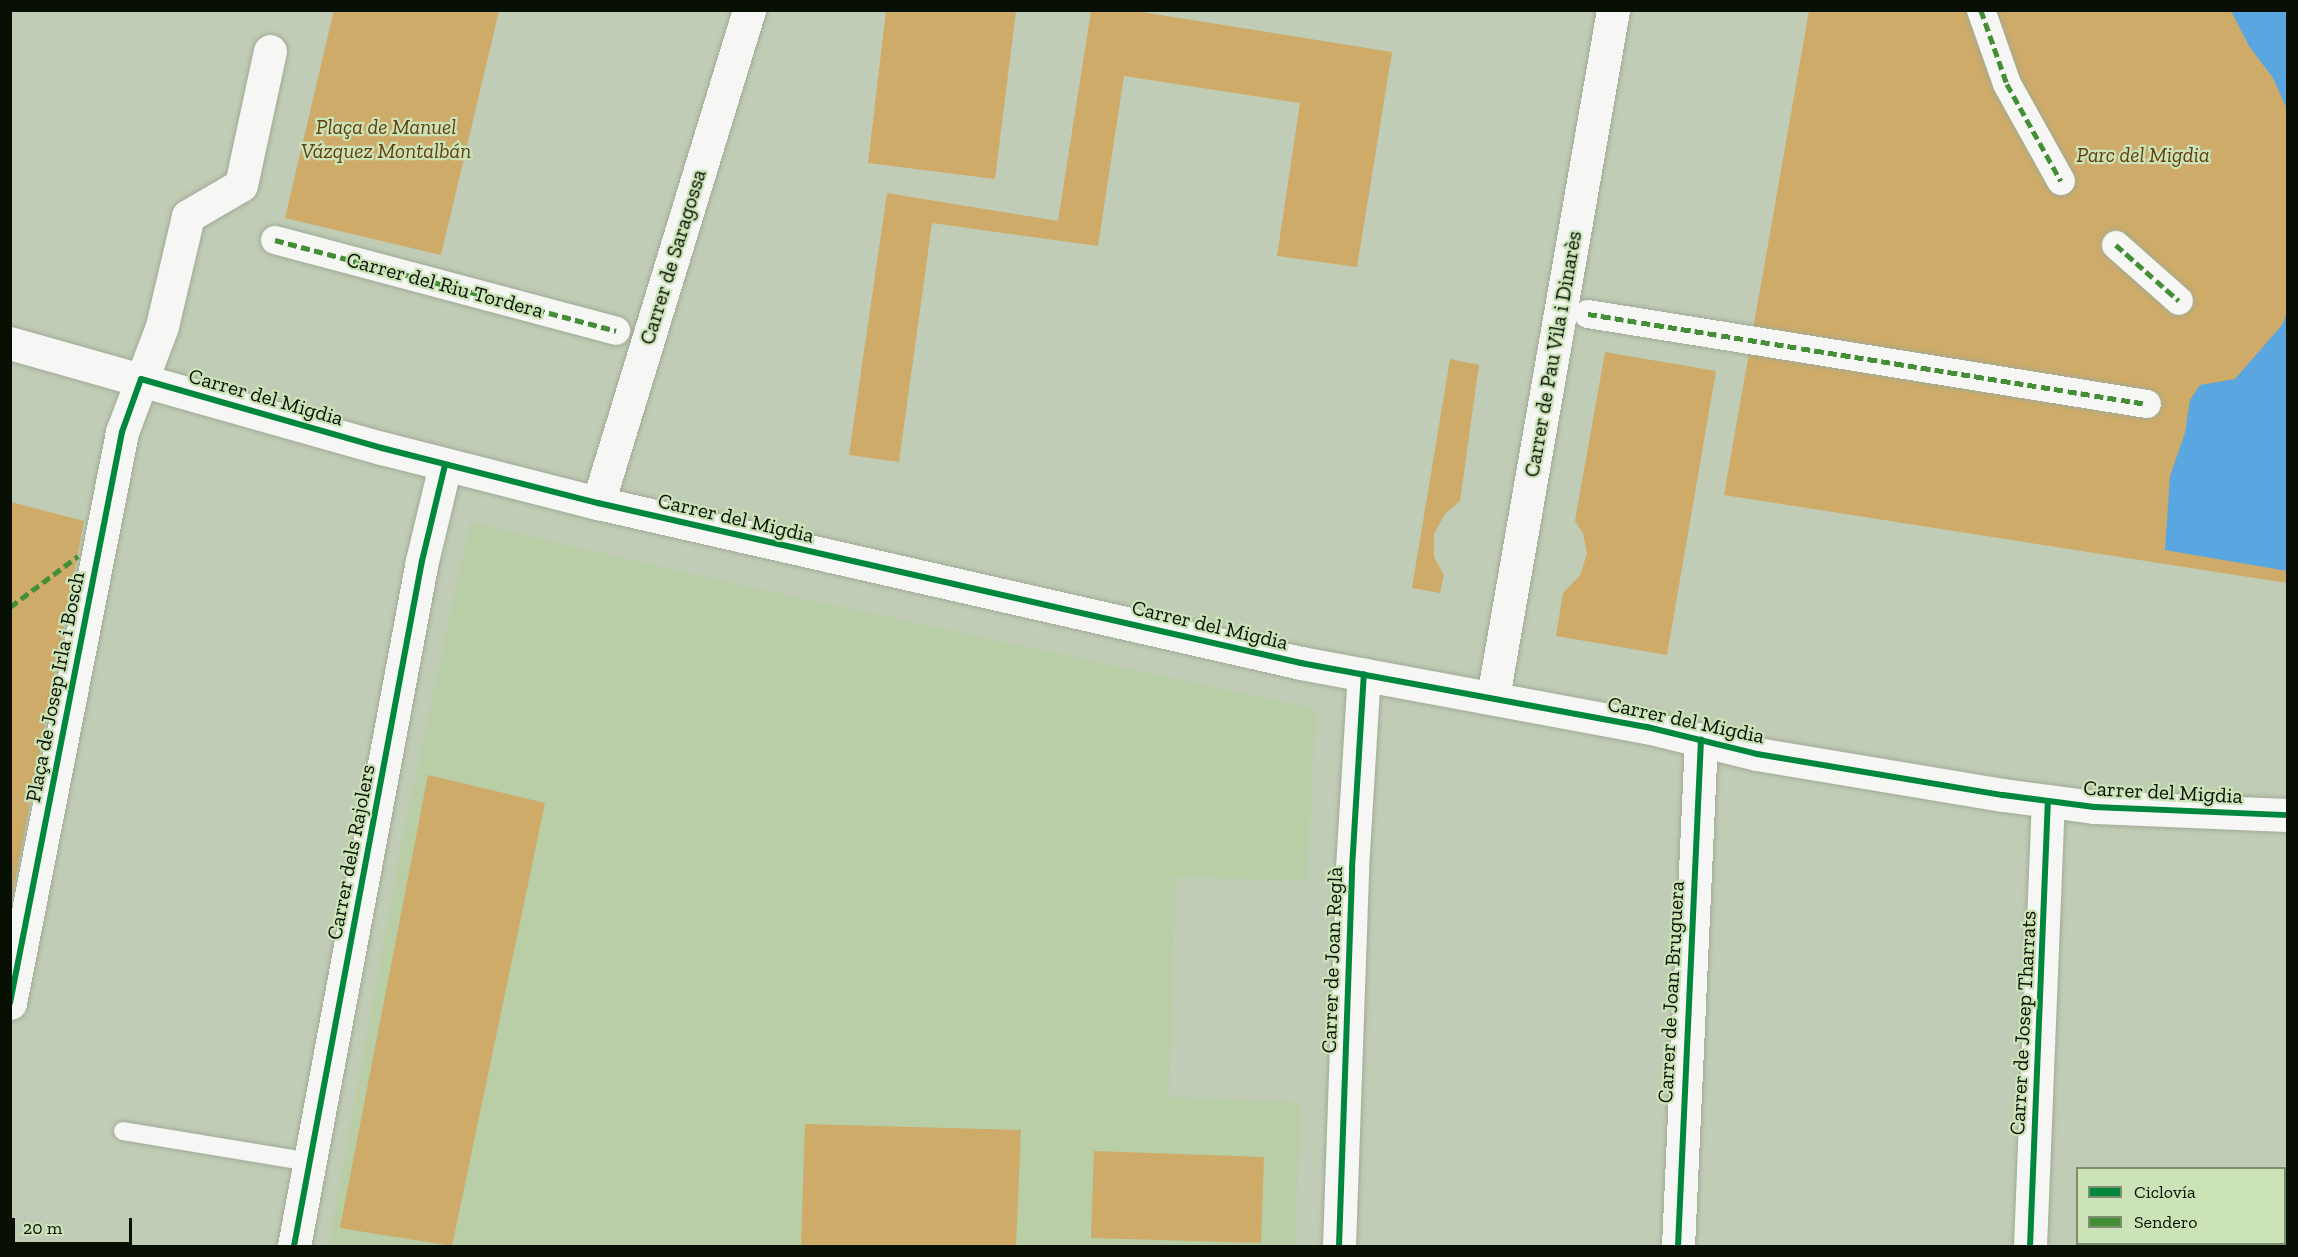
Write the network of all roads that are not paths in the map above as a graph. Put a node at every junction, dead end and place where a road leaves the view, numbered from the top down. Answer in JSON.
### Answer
{"nodes":[{"id":1,"x":749,"y":10,"type":"edge"},
{"id":2,"x":1613,"y":10,"type":"edge"},
{"id":3,"x":1981,"y":10,"type":"edge"},
{"id":4,"x":270,"y":51,"type":"dead end"},
{"id":5,"x":2061,"y":181,"type":"dead end"},
{"id":6,"x":275,"y":240,"type":"dead end"},
{"id":7,"x":2116,"y":245,"type":"dead end"},
{"id":8,"x":2179,"y":301,"type":"dead end"},
{"id":9,"x":1588,"y":314,"type":"dead end"},
{"id":10,"x":616,"y":331,"type":"dead end"},
{"id":11,"x":10,"y":343,"type":"edge"},
{"id":12,"x":141,"y":379,"type":"junction"},
{"id":13,"x":2147,"y":404,"type":"dead end"},
{"id":14,"x":445,"y":465,"type":"junction"},
{"id":15,"x":598,"y":503,"type":"junction"},
{"id":16,"x":1364,"y":674,"type":"junction"},
{"id":17,"x":1493,"y":697,"type":"junction"},
{"id":18,"x":1701,"y":740,"type":"junction"},
{"id":19,"x":2048,"y":801,"type":"junction"},
{"id":20,"x":2288,"y":815,"type":"edge"},
{"id":21,"x":10,"y":1003,"type":"edge"},
{"id":22,"x":123,"y":1131,"type":"dead end"},
{"id":23,"x":310,"y":1162,"type":"junction"},
{"id":24,"x":294,"y":1246,"type":"edge"},
{"id":25,"x":1339,"y":1246,"type":"edge"},
{"id":26,"x":1678,"y":1246,"type":"edge"},
{"id":27,"x":2030,"y":1246,"type":"edge"}],
"edges":[{"from":1,"to":15,"type":"street","name":"Carrer de Saragossa"},
{"from":2,"to":17,"type":"street","name":"Carrer de Pau Vila i Dinarès"},
{"from":3,"to":5,"type":"street"},
{"from":4,"to":12,"type":"street","name":"Plaça de Josep Irla i Bosch"},
{"from":6,"to":10,"type":"street","name":"Carrer del Riu Tordera"},
{"from":7,"to":8,"type":"street"},
{"from":9,"to":13,"type":"street"},
{"from":11,"to":12,"type":"street","name":"Carrer del Migdia"},
{"from":12,"to":14,"type":"street","name":"Carrer del Migdia"},
{"from":12,"to":21,"type":"street","name":"Plaça de Josep Irla i Bosch"},
{"from":14,"to":15,"type":"street","name":"Carrer del Migdia"},
{"from":14,"to":23,"type":"street","name":"Carrer dels Rajolers"},
{"from":15,"to":16,"type":"street","name":"Carrer del Migdia"},
{"from":16,"to":17,"type":"street","name":"Carrer del Migdia"},
{"from":16,"to":25,"type":"street","name":"Carrer de Joan Reglà"},
{"from":17,"to":18,"type":"street","name":"Carrer del Migdia"},
{"from":18,"to":19,"type":"street","name":"Carrer del Migdia"},
{"from":18,"to":26,"type":"street","name":"Carrer de Joan Bruguera"},
{"from":19,"to":20,"type":"street","name":"Carrer del Migdia"},
{"from":19,"to":27,"type":"street","name":"Carrer de Josep Tharrats"},
{"from":22,"to":23,"type":"lane"},
{"from":23,"to":24,"type":"street","name":"Carrer dels Rajolers"}]}
